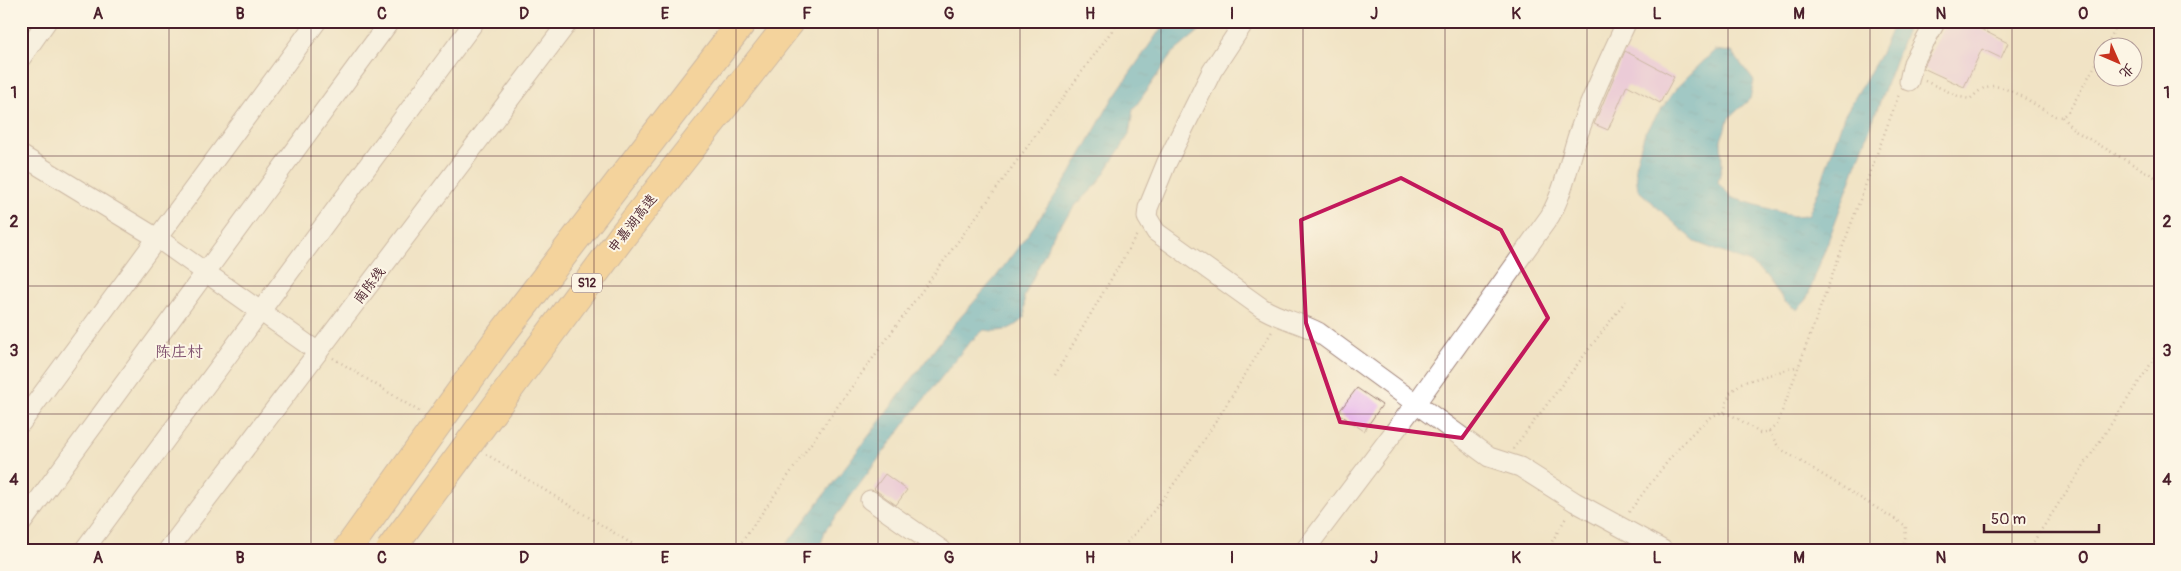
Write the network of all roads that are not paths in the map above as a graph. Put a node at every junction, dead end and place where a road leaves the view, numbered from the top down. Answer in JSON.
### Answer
{"nodes":[{"id":1,"x":47,"y":21,"type":"edge"},
{"id":2,"x":317,"y":21,"type":"edge"},
{"id":3,"x":390,"y":21,"type":"edge"},
{"id":4,"x":474,"y":21,"type":"edge"},
{"id":5,"x":569,"y":21,"type":"edge"},
{"id":6,"x":744,"y":21,"type":"edge"},
{"id":7,"x":791,"y":21,"type":"edge"},
{"id":8,"x":1245,"y":21,"type":"edge"},
{"id":9,"x":1627,"y":21,"type":"edge"},
{"id":10,"x":1936,"y":21,"type":"edge"},
{"id":11,"x":21,"y":58,"type":"edge"},
{"id":12,"x":1909,"y":81,"type":"road end"},
{"id":13,"x":21,"y":156,"type":"edge"},
{"id":14,"x":157,"y":238,"type":"junction"},
{"id":15,"x":206,"y":272,"type":"junction"},
{"id":16,"x":260,"y":311,"type":"junction"},
{"id":17,"x":318,"y":352,"type":"junction"},
{"id":18,"x":1416,"y":403,"type":"junction"},
{"id":19,"x":21,"y":423,"type":"edge"},
{"id":20,"x":870,"y":500,"type":"dead end"},
{"id":21,"x":21,"y":524,"type":"edge"},
{"id":22,"x":84,"y":550,"type":"edge"},
{"id":23,"x":168,"y":550,"type":"edge"},
{"id":24,"x":346,"y":550,"type":"edge"},
{"id":25,"x":390,"y":550,"type":"edge"},
{"id":26,"x":942,"y":550,"type":"edge"},
{"id":27,"x":1305,"y":550,"type":"edge"},
{"id":28,"x":1664,"y":550,"type":"edge"}],
"edges":[{"from":1,"to":11,"type":"street"},
{"from":2,"to":14,"type":"street"},
{"from":3,"to":15,"type":"street"},
{"from":4,"to":16,"type":"street"},
{"from":5,"to":17,"type":"street","name":"南陈线"},
{"from":6,"to":24,"type":"highway","number":"S12","bridge":true},
{"from":7,"to":25,"type":"highway","name":"申嘉湖高速","number":"S12","bridge":true},
{"from":8,"to":18,"type":"street"},
{"from":9,"to":18,"type":"street"},
{"from":10,"to":12,"type":"street"},
{"from":13,"to":14,"type":"street"},
{"from":14,"to":15,"type":"street"},
{"from":14,"to":19,"type":"street"},
{"from":15,"to":16,"type":"street"},
{"from":15,"to":21,"type":"street"},
{"from":16,"to":17,"type":"street"},
{"from":16,"to":22,"type":"street"},
{"from":17,"to":23,"type":"street","name":"南陈线"},
{"from":18,"to":27,"type":"street"},
{"from":18,"to":28,"type":"street"},
{"from":20,"to":26,"type":"street"}]}
